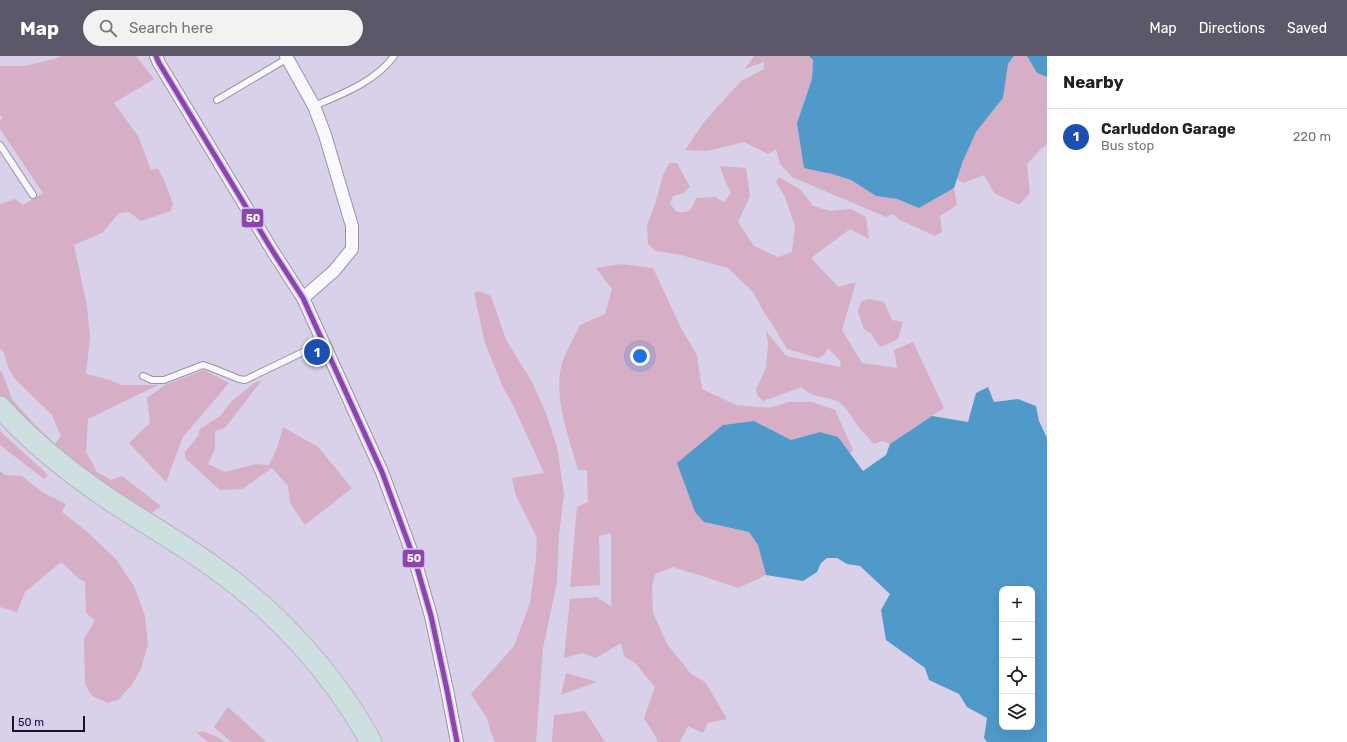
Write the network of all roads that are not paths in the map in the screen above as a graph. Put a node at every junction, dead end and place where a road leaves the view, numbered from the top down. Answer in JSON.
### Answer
{"nodes":[{"id":1,"x":156,"y":56,"type":"edge"},
{"id":2,"x":394,"y":56,"type":"edge"},
{"id":3,"x":287,"y":57,"type":"edge"},
{"id":4,"x":217,"y":100,"type":"dead end"},
{"id":5,"x":314,"y":106,"type":"junction"},
{"id":6,"x":0,"y":145,"type":"edge"},
{"id":7,"x":33,"y":195,"type":"dead end"},
{"id":8,"x":303,"y":298,"type":"junction"},
{"id":9,"x":324,"y":342,"type":"junction"},
{"id":10,"x":143,"y":376,"type":"dead end"},
{"id":11,"x":0,"y":407,"type":"edge"},
{"id":12,"x":363,"y":740,"type":"edge"},
{"id":13,"x":457,"y":742,"type":"edge"}],
"edges":[{"from":1,"to":8,"type":"street"},
{"from":2,"to":5,"type":"lane"},
{"from":3,"to":4,"type":"lane"},
{"from":3,"to":5,"type":"street"},
{"from":5,"to":8,"type":"street"},
{"from":6,"to":7,"type":"lane"},
{"from":8,"to":9,"type":"street"},
{"from":9,"to":10,"type":"lane"},
{"from":9,"to":13,"type":"street"},
{"from":11,"to":12,"type":"highway"}]}
